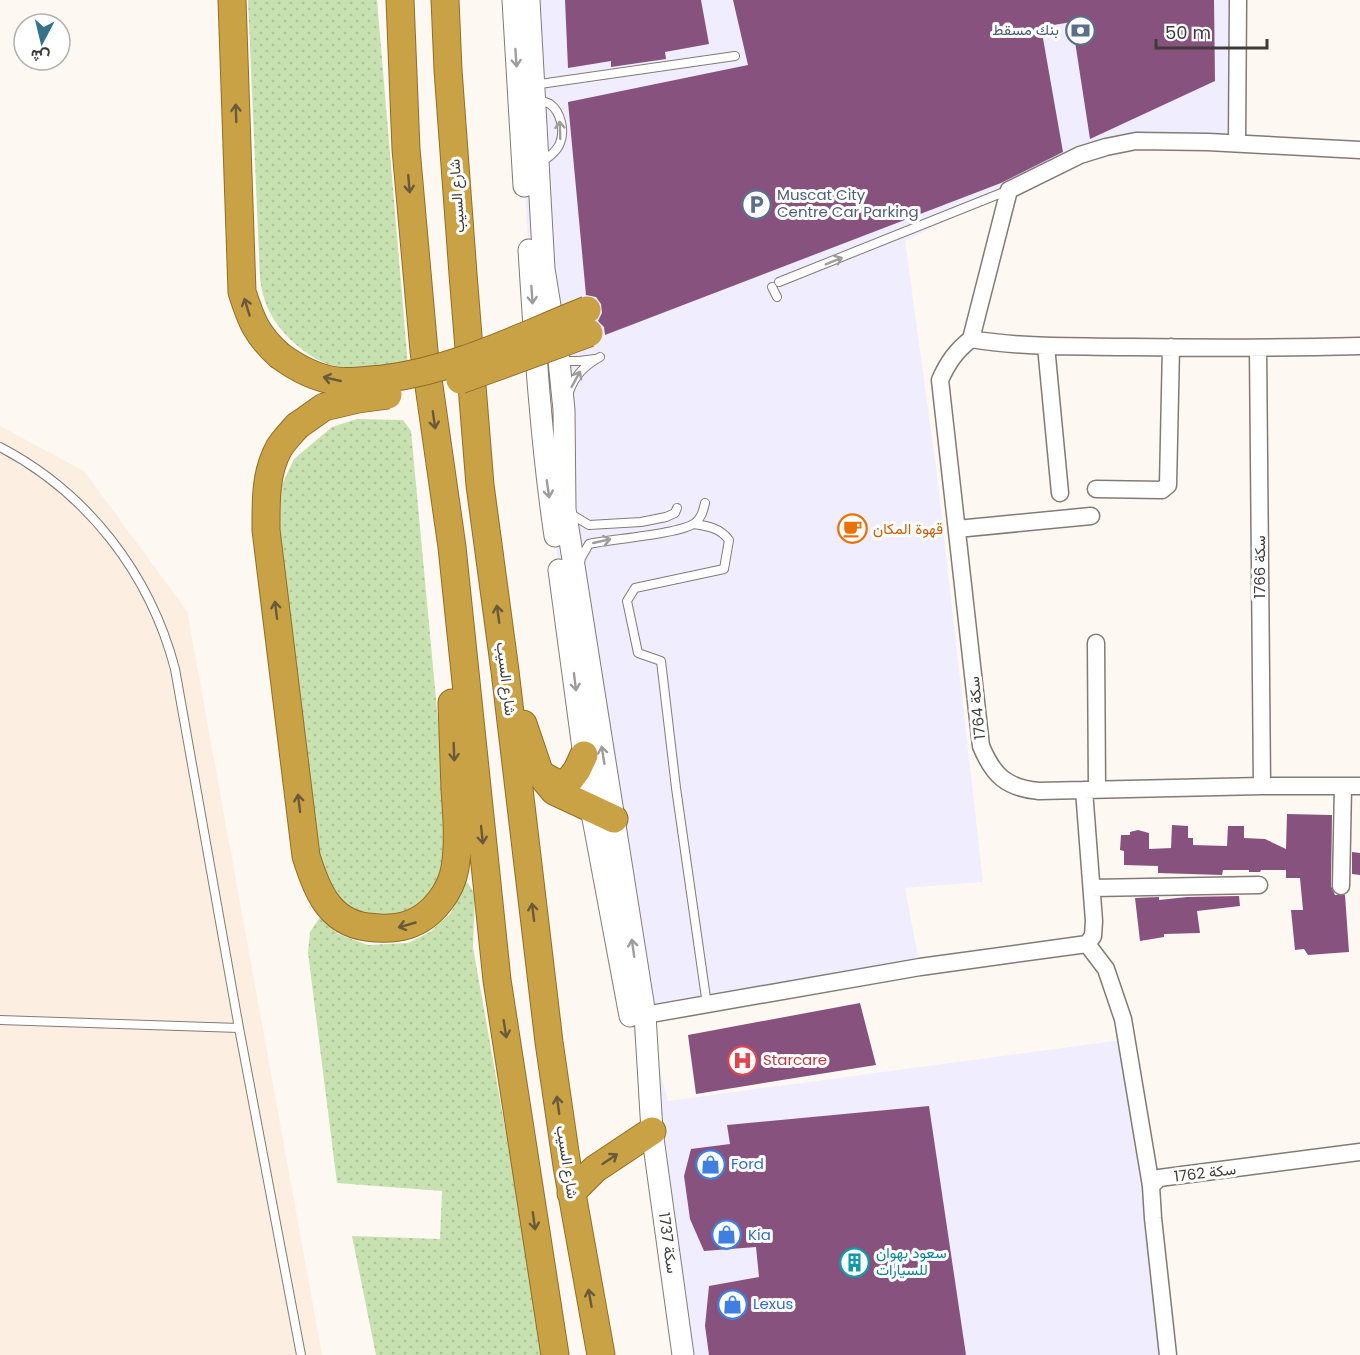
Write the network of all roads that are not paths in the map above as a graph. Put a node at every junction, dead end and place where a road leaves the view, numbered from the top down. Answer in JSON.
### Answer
{"nodes":[{"id":1,"x":232,"y":0,"type":"edge"},
{"id":2,"x":384,"y":0,"type":"edge"},
{"id":3,"x":400,"y":0,"type":"edge"},
{"id":4,"x":445,"y":0,"type":"edge"},
{"id":5,"x":513,"y":0,"type":"edge"},
{"id":6,"x":529,"y":0,"type":"edge"},
{"id":7,"x":1238,"y":0,"type":"edge"},
{"id":8,"x":735,"y":56,"type":"dead end"},
{"id":9,"x":529,"y":92,"type":"junction"},
{"id":10,"x":1237,"y":143,"type":"junction"},
{"id":11,"x":406,"y":149,"type":"junction"},
{"id":12,"x":1360,"y":150,"type":"edge"},
{"id":13,"x":1008,"y":190,"type":"junction"},
{"id":14,"x":777,"y":297,"type":"dead end"},
{"id":15,"x":970,"y":339,"type":"junction"},
{"id":16,"x":1046,"y":346,"type":"junction"},
{"id":17,"x":1360,"y":346,"type":"edge"},
{"id":18,"x":1171,"y":347,"type":"junction"},
{"id":19,"x":1258,"y":348,"type":"junction"},
{"id":20,"x":559,"y":361,"type":"junction"},
{"id":21,"x":536,"y":362,"type":"junction"},
{"id":22,"x":564,"y":410,"type":"junction"},
{"id":23,"x":0,"y":447,"type":"edge"},
{"id":24,"x":1096,"y":489,"type":"dead end"},
{"id":25,"x":1060,"y":493,"type":"dead end"},
{"id":26,"x":705,"y":503,"type":"dead end"},
{"id":27,"x":677,"y":508,"type":"dead end"},
{"id":28,"x":566,"y":509,"type":"junction"},
{"id":29,"x":1091,"y":516,"type":"dead end"},
{"id":30,"x":694,"y":524,"type":"junction"},
{"id":31,"x":957,"y":528,"type":"junction"},
{"id":32,"x":452,"y":547,"type":"junction"},
{"id":33,"x":577,"y":587,"type":"junction"},
{"id":34,"x":1096,"y":643,"type":"dead end"},
{"id":35,"x":505,"y":671,"type":"junction"},
{"id":36,"x":584,"y":755,"type":"junction"},
{"id":37,"x":540,"y":774,"type":"junction"},
{"id":38,"x":1262,"y":786,"type":"junction"},
{"id":39,"x":1352,"y":786,"type":"edge"},
{"id":40,"x":1091,"y":790,"type":"junction"},
{"id":41,"x":603,"y":813,"type":"junction"},
{"id":42,"x":1259,"y":885,"type":"dead end"},
{"id":43,"x":1341,"y":886,"type":"dead end"},
{"id":44,"x":1092,"y":888,"type":"junction"},
{"id":45,"x":1088,"y":945,"type":"junction"},
{"id":46,"x":707,"y":1005,"type":"junction"},
{"id":47,"x":645,"y":1016,"type":"junction"},
{"id":48,"x":0,"y":1020,"type":"edge"},
{"id":49,"x":239,"y":1028,"type":"junction"},
{"id":50,"x":652,"y":1131,"type":"junction"},
{"id":51,"x":1360,"y":1152,"type":"edge"},
{"id":52,"x":1151,"y":1186,"type":"junction"},
{"id":53,"x":571,"y":1193,"type":"junction"},
{"id":54,"x":301,"y":1355,"type":"edge"},
{"id":55,"x":555,"y":1355,"type":"edge"},
{"id":56,"x":601,"y":1355,"type":"edge"},
{"id":57,"x":683,"y":1355,"type":"edge"},
{"id":58,"x":1167,"y":1355,"type":"edge"}],
"edges":[{"from":32,"to":1,"type":"highway","one_way":true,"bridge":true},
{"from":2,"to":11,"type":"highway"},
{"from":3,"to":11,"type":"highway"},
{"from":35,"to":4,"type":"highway","name":"شارع السيب","one_way":true},
{"from":5,"to":9,"type":"street","one_way":true},
{"from":6,"to":9,"type":"street"},
{"from":7,"to":10,"type":"street"},
{"from":8,"to":9,"type":"lane"},
{"from":20,"to":9,"type":"street","one_way":true},
{"from":9,"to":21,"type":"street","one_way":true},
{"from":10,"to":12,"type":"street"},
{"from":10,"to":13,"type":"street"},
{"from":11,"to":32,"type":"highway","one_way":true},
{"from":14,"to":13,"type":"lane","one_way":true},
{"from":13,"to":15,"type":"street"},
{"from":15,"to":16,"type":"street"},
{"from":15,"to":31,"type":"street","name":"سكة 1764"},
{"from":16,"to":18,"type":"street"},
{"from":16,"to":25,"type":"street"},
{"from":17,"to":19,"type":"street"},
{"from":18,"to":19,"type":"street"},
{"from":18,"to":24,"type":"street"},
{"from":19,"to":38,"type":"street","name":"سكة 1766"},
{"from":20,"to":21,"type":"lane"},
{"from":20,"to":22,"type":"street"},
{"from":22,"to":20,"type":"lane","one_way":true},
{"from":21,"to":36,"type":"street","one_way":true},
{"from":22,"to":28,"type":"street"},
{"from":23,"to":49,"type":"lane"},
{"from":26,"to":30,"type":"lane"},
{"from":27,"to":28,"type":"lane"},
{"from":28,"to":33,"type":"street"},
{"from":29,"to":31,"type":"street"},
{"from":33,"to":30,"type":"lane","one_way":true},
{"from":30,"to":46,"type":"lane"},
{"from":31,"to":40,"type":"street","name":"سكة 1764"},
{"from":32,"to":55,"type":"highway","one_way":true},
{"from":41,"to":33,"type":"street","one_way":true},
{"from":34,"to":40,"type":"street"},
{"from":35,"to":37,"type":"highway"},
{"from":53,"to":35,"type":"highway","name":"شارع السيب","one_way":true},
{"from":36,"to":37,"type":"highway"},
{"from":36,"to":41,"type":"street"},
{"from":37,"to":41,"type":"highway"},
{"from":38,"to":39,"type":"street","name":"سكة 1764"},
{"from":38,"to":40,"type":"street","name":"سكة 1764"},
{"from":39,"to":43,"type":"street"},
{"from":40,"to":44,"type":"street"},
{"from":47,"to":41,"type":"street","one_way":true},
{"from":41,"to":50,"type":"street"},
{"from":42,"to":44,"type":"street"},
{"from":44,"to":45,"type":"street"},
{"from":45,"to":46,"type":"street"},
{"from":45,"to":52,"type":"street"},
{"from":46,"to":47,"type":"street"},
{"from":47,"to":50,"type":"street"},
{"from":48,"to":49,"type":"lane"},
{"from":49,"to":54,"type":"lane"},
{"from":53,"to":50,"type":"highway","one_way":true},
{"from":50,"to":57,"type":"street","name":"سكة 1737"},
{"from":51,"to":52,"type":"street","name":"سكة 1762"},
{"from":52,"to":58,"type":"street"},
{"from":56,"to":53,"type":"highway","name":"شارع السيب","one_way":true}]}
